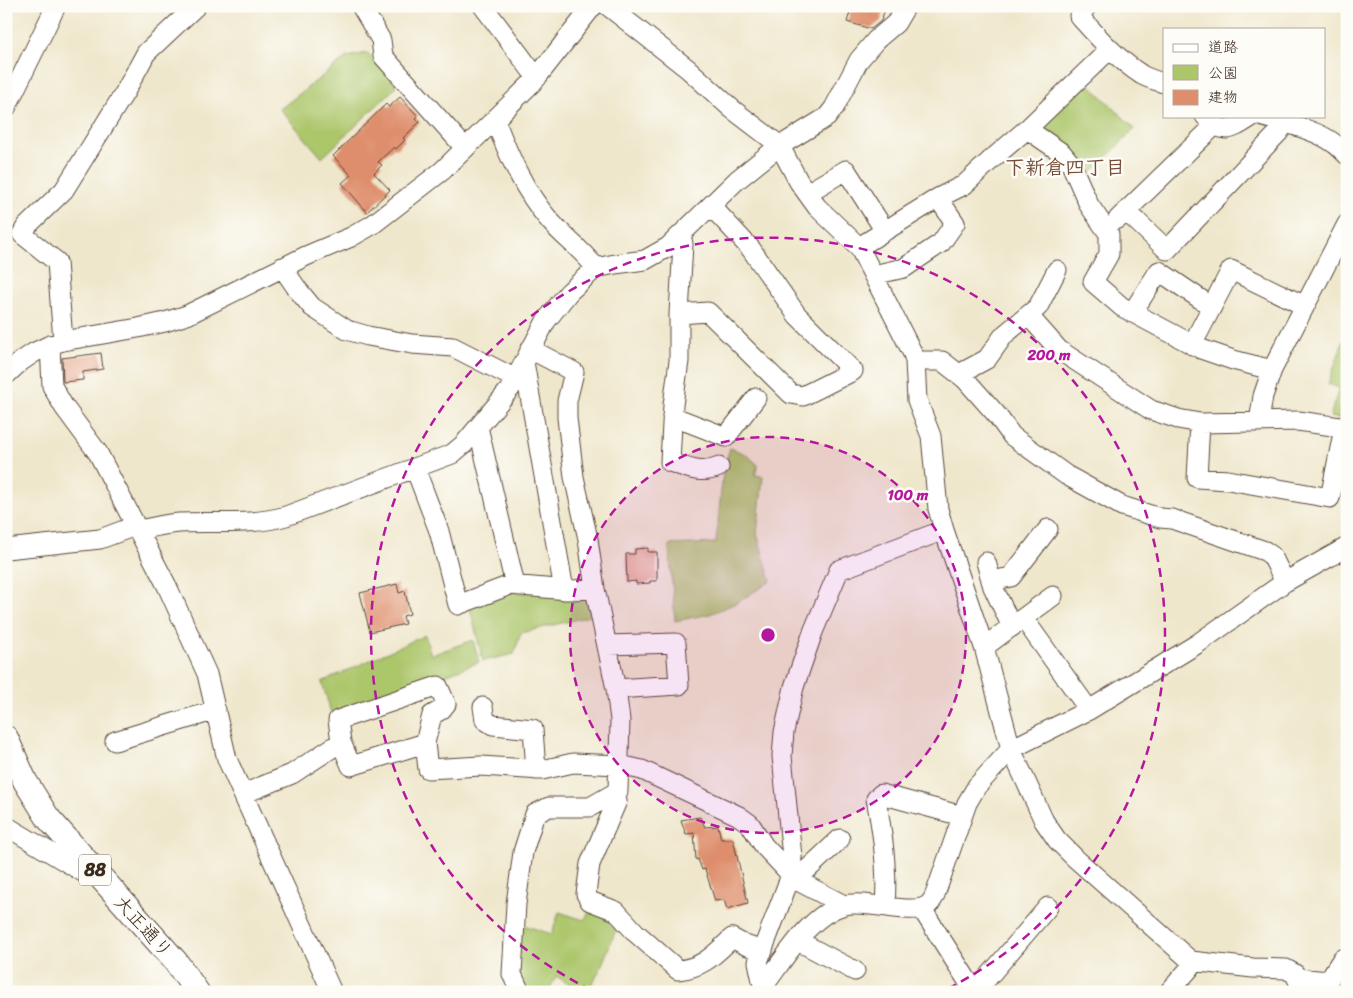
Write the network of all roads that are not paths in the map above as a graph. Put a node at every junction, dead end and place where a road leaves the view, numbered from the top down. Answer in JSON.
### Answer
{"nodes":[{"id":1,"x":56,"y":6,"type":"edge"},
{"id":2,"x":196,"y":6,"type":"edge"},
{"id":3,"x":361,"y":6,"type":"edge"},
{"id":4,"x":483,"y":6,"type":"edge"},
{"id":5,"x":593,"y":6,"type":"edge"},
{"id":6,"x":608,"y":6,"type":"edge"},
{"id":7,"x":906,"y":6,"type":"edge"},
{"id":8,"x":1087,"y":6,"type":"edge"},
{"id":9,"x":1110,"y":49,"type":"junction"},
{"id":10,"x":537,"y":78,"type":"junction"},
{"id":11,"x":1163,"y":83,"type":"edge"},
{"id":12,"x":6,"y":108,"type":"edge"},
{"id":13,"x":1250,"y":118,"type":"edge"},
{"id":14,"x":1267,"y":118,"type":"edge"},
{"id":15,"x":494,"y":120,"type":"junction"},
{"id":16,"x":1210,"y":121,"type":"edge"},
{"id":17,"x":1285,"y":123,"type":"junction"},
{"id":18,"x":1027,"y":130,"type":"junction"},
{"id":19,"x":778,"y":146,"type":"junction"},
{"id":20,"x":465,"y":148,"type":"junction"},
{"id":21,"x":1347,"y":155,"type":"edge"},
{"id":22,"x":807,"y":193,"type":"junction"},
{"id":23,"x":938,"y":198,"type":"junction"},
{"id":24,"x":711,"y":206,"type":"junction"},
{"id":25,"x":1126,"y":211,"type":"junction"},
{"id":26,"x":1347,"y":224,"type":"edge"},
{"id":27,"x":1106,"y":230,"type":"junction"},
{"id":28,"x":885,"y":231,"type":"junction"},
{"id":29,"x":681,"y":235,"type":"junction"},
{"id":30,"x":859,"y":247,"type":"junction"},
{"id":31,"x":282,"y":268,"type":"junction"},
{"id":32,"x":596,"y":268,"type":"junction"},
{"id":33,"x":1057,"y":270,"type":"dead end"},
{"id":34,"x":873,"y":275,"type":"junction"},
{"id":35,"x":1305,"y":306,"type":"junction"},
{"id":36,"x":1212,"y":307,"type":"junction"},
{"id":37,"x":1132,"y":313,"type":"junction"},
{"id":38,"x":679,"y":314,"type":"junction"},
{"id":39,"x":1028,"y":315,"type":"junction"},
{"id":40,"x":56,"y":343,"type":"junction"},
{"id":41,"x":1192,"y":344,"type":"junction"},
{"id":42,"x":527,"y":355,"type":"junction"},
{"id":43,"x":915,"y":361,"type":"junction"},
{"id":44,"x":1272,"y":370,"type":"junction"},
{"id":45,"x":959,"y":374,"type":"junction"},
{"id":46,"x":6,"y":375,"type":"edge"},
{"id":47,"x":516,"y":379,"type":"junction"},
{"id":48,"x":756,"y":398,"type":"dead end"},
{"id":49,"x":672,"y":416,"type":"junction"},
{"id":50,"x":1200,"y":422,"type":"junction"},
{"id":51,"x":1259,"y":422,"type":"junction"},
{"id":52,"x":478,"y":427,"type":"junction"},
{"id":53,"x":1345,"y":428,"type":"edge"},
{"id":54,"x":719,"y":467,"type":"dead end"},
{"id":55,"x":415,"y":468,"type":"junction"},
{"id":56,"x":136,"y":528,"type":"junction"},
{"id":57,"x":944,"y":530,"type":"junction"},
{"id":58,"x":1048,"y":530,"type":"dead end"},
{"id":59,"x":1347,"y":547,"type":"edge"},
{"id":60,"x":6,"y":549,"type":"edge"},
{"id":61,"x":986,"y":562,"type":"dead end"},
{"id":62,"x":991,"y":581,"type":"junction"},
{"id":63,"x":1285,"y":582,"type":"junction"},
{"id":64,"x":515,"y":585,"type":"junction"},
{"id":65,"x":595,"y":589,"type":"junction"},
{"id":66,"x":564,"y":590,"type":"junction"},
{"id":67,"x":1053,"y":596,"type":"dead end"},
{"id":68,"x":1018,"y":623,"type":"junction"},
{"id":69,"x":606,"y":645,"type":"junction"},
{"id":70,"x":984,"y":646,"type":"junction"},
{"id":71,"x":616,"y":689,"type":"junction"},
{"id":72,"x":483,"y":707,"type":"dead end"},
{"id":73,"x":216,"y":710,"type":"junction"},
{"id":74,"x":1089,"y":710,"type":"junction"},
{"id":75,"x":6,"y":738,"type":"edge"},
{"id":76,"x":116,"y":741,"type":"dead end"},
{"id":77,"x":341,"y":742,"type":"junction"},
{"id":78,"x":425,"y":743,"type":"junction"},
{"id":79,"x":1011,"y":749,"type":"junction"},
{"id":80,"x":620,"y":765,"type":"junction"},
{"id":81,"x":536,"y":770,"type":"junction"},
{"id":82,"x":615,"y":793,"type":"junction"},
{"id":83,"x":243,"y":794,"type":"junction"},
{"id":84,"x":962,"y":816,"type":"junction"},
{"id":85,"x":6,"y":826,"type":"edge"},
{"id":86,"x":840,"y":838,"type":"dead end"},
{"id":87,"x":794,"y":877,"type":"junction"},
{"id":88,"x":102,"y":878,"type":"junction"},
{"id":89,"x":844,"y":905,"type":"junction"},
{"id":90,"x":885,"y":906,"type":"junction"},
{"id":91,"x":1048,"y":907,"type":"dead end"},
{"id":92,"x":922,"y":909,"type":"junction"},
{"id":93,"x":798,"y":941,"type":"junction"},
{"id":94,"x":763,"y":951,"type":"junction"},
{"id":95,"x":1347,"y":959,"type":"edge"},
{"id":96,"x":1191,"y":961,"type":"junction"},
{"id":97,"x":855,"y":971,"type":"dead end"},
{"id":98,"x":1300,"y":985,"type":"edge"},
{"id":99,"x":762,"y":988,"type":"edge"},
{"id":100,"x":969,"y":990,"type":"edge"},
{"id":101,"x":197,"y":992,"type":"edge"},
{"id":102,"x":332,"y":992,"type":"edge"},
{"id":103,"x":520,"y":992,"type":"edge"},
{"id":104,"x":1169,"y":992,"type":"edge"}],
"edges":[{"from":1,"to":12,"type":"street"},
{"from":2,"to":40,"type":"street"},
{"from":3,"to":20,"type":"street"},
{"from":4,"to":10,"type":"street"},
{"from":5,"to":10,"type":"street"},
{"from":6,"to":19,"type":"street"},
{"from":7,"to":19,"type":"street"},
{"from":8,"to":9,"type":"street"},
{"from":9,"to":11,"type":"street"},
{"from":9,"to":18,"type":"street"},
{"from":10,"to":15,"type":"street"},
{"from":13,"to":16,"type":"street"},
{"from":14,"to":17,"type":"street"},
{"from":15,"to":20,"type":"street"},
{"from":15,"to":32,"type":"street"},
{"from":16,"to":25,"type":"street"},
{"from":17,"to":21,"type":"street"},
{"from":17,"to":25,"type":"street"},
{"from":18,"to":23,"type":"street"},
{"from":18,"to":27,"type":"street"},
{"from":19,"to":22,"type":"street"},
{"from":19,"to":24,"type":"street"},
{"from":20,"to":31,"type":"street"},
{"from":22,"to":28,"type":"street"},
{"from":22,"to":30,"type":"street"},
{"from":23,"to":28,"type":"street"},
{"from":23,"to":34,"type":"street"},
{"from":24,"to":29,"type":"street"},
{"from":24,"to":38,"type":"street"},
{"from":25,"to":27,"type":"street"},
{"from":26,"to":35,"type":"street"},
{"from":27,"to":37,"type":"street"},
{"from":28,"to":30,"type":"street"},
{"from":29,"to":32,"type":"street"},
{"from":29,"to":38,"type":"street"},
{"from":30,"to":34,"type":"street"},
{"from":31,"to":40,"type":"street"},
{"from":31,"to":47,"type":"street"},
{"from":32,"to":42,"type":"street"},
{"from":33,"to":39,"type":"street"},
{"from":34,"to":43,"type":"street"},
{"from":35,"to":36,"type":"street"},
{"from":35,"to":44,"type":"street"},
{"from":36,"to":37,"type":"street"},
{"from":36,"to":41,"type":"street"},
{"from":37,"to":41,"type":"street"},
{"from":38,"to":49,"type":"street"},
{"from":39,"to":45,"type":"street"},
{"from":39,"to":50,"type":"street"},
{"from":40,"to":46,"type":"street"},
{"from":40,"to":56,"type":"street"},
{"from":41,"to":44,"type":"street"},
{"from":42,"to":47,"type":"street"},
{"from":42,"to":65,"type":"street"},
{"from":42,"to":66,"type":"street"},
{"from":43,"to":45,"type":"street"},
{"from":43,"to":57,"type":"street"},
{"from":44,"to":51,"type":"street"},
{"from":45,"to":63,"type":"street"},
{"from":47,"to":52,"type":"street"},
{"from":48,"to":49,"type":"street"},
{"from":49,"to":54,"type":"street"},
{"from":50,"to":51,"type":"street"},
{"from":50,"to":53,"type":"street"},
{"from":51,"to":53,"type":"street"},
{"from":52,"to":55,"type":"street"},
{"from":52,"to":64,"type":"street"},
{"from":55,"to":56,"type":"street"},
{"from":55,"to":64,"type":"street"},
{"from":56,"to":60,"type":"street"},
{"from":56,"to":73,"type":"street"},
{"from":57,"to":70,"type":"street"},
{"from":57,"to":87,"type":"street"},
{"from":58,"to":62,"type":"street"},
{"from":59,"to":63,"type":"street"},
{"from":61,"to":62,"type":"street"},
{"from":62,"to":68,"type":"street"},
{"from":63,"to":74,"type":"street"},
{"from":64,"to":66,"type":"street"},
{"from":65,"to":66,"type":"street"},
{"from":65,"to":69,"type":"street"},
{"from":67,"to":68,"type":"street"},
{"from":68,"to":70,"type":"street"},
{"from":68,"to":74,"type":"street"},
{"from":69,"to":71,"type":"street"},
{"from":69,"to":71,"type":"street"},
{"from":70,"to":79,"type":"street"},
{"from":71,"to":80,"type":"street"},
{"from":72,"to":81,"type":"street"},
{"from":73,"to":76,"type":"street"},
{"from":73,"to":83,"type":"street"},
{"from":74,"to":79,"type":"street"},
{"from":75,"to":88,"type":"main road","name":"大正通り","number":"88"},
{"from":77,"to":78,"type":"street"},
{"from":77,"to":78,"type":"street"},
{"from":77,"to":83,"type":"street"},
{"from":78,"to":81,"type":"street"},
{"from":79,"to":84,"type":"street"},
{"from":79,"to":96,"type":"street"},
{"from":80,"to":81,"type":"street"},
{"from":80,"to":82,"type":"street"},
{"from":80,"to":87,"type":"street"},
{"from":82,"to":94,"type":"street"},
{"from":82,"to":103,"type":"street"},
{"from":83,"to":102,"type":"street"},
{"from":84,"to":90,"type":"street"},
{"from":84,"to":92,"type":"street"},
{"from":85,"to":88,"type":"street"},
{"from":86,"to":87,"type":"street"},
{"from":87,"to":89,"type":"street"},
{"from":87,"to":94,"type":"street"},
{"from":88,"to":101,"type":"main road","name":"大正通り","number":"88"},
{"from":89,"to":90,"type":"street"},
{"from":89,"to":93,"type":"street"},
{"from":90,"to":92,"type":"street"},
{"from":91,"to":100,"type":"street"},
{"from":92,"to":100,"type":"street"},
{"from":93,"to":97,"type":"street"},
{"from":93,"to":99,"type":"street"},
{"from":94,"to":99,"type":"street"},
{"from":95,"to":98,"type":"street"},
{"from":96,"to":98,"type":"street"},
{"from":96,"to":104,"type":"street"}]}
